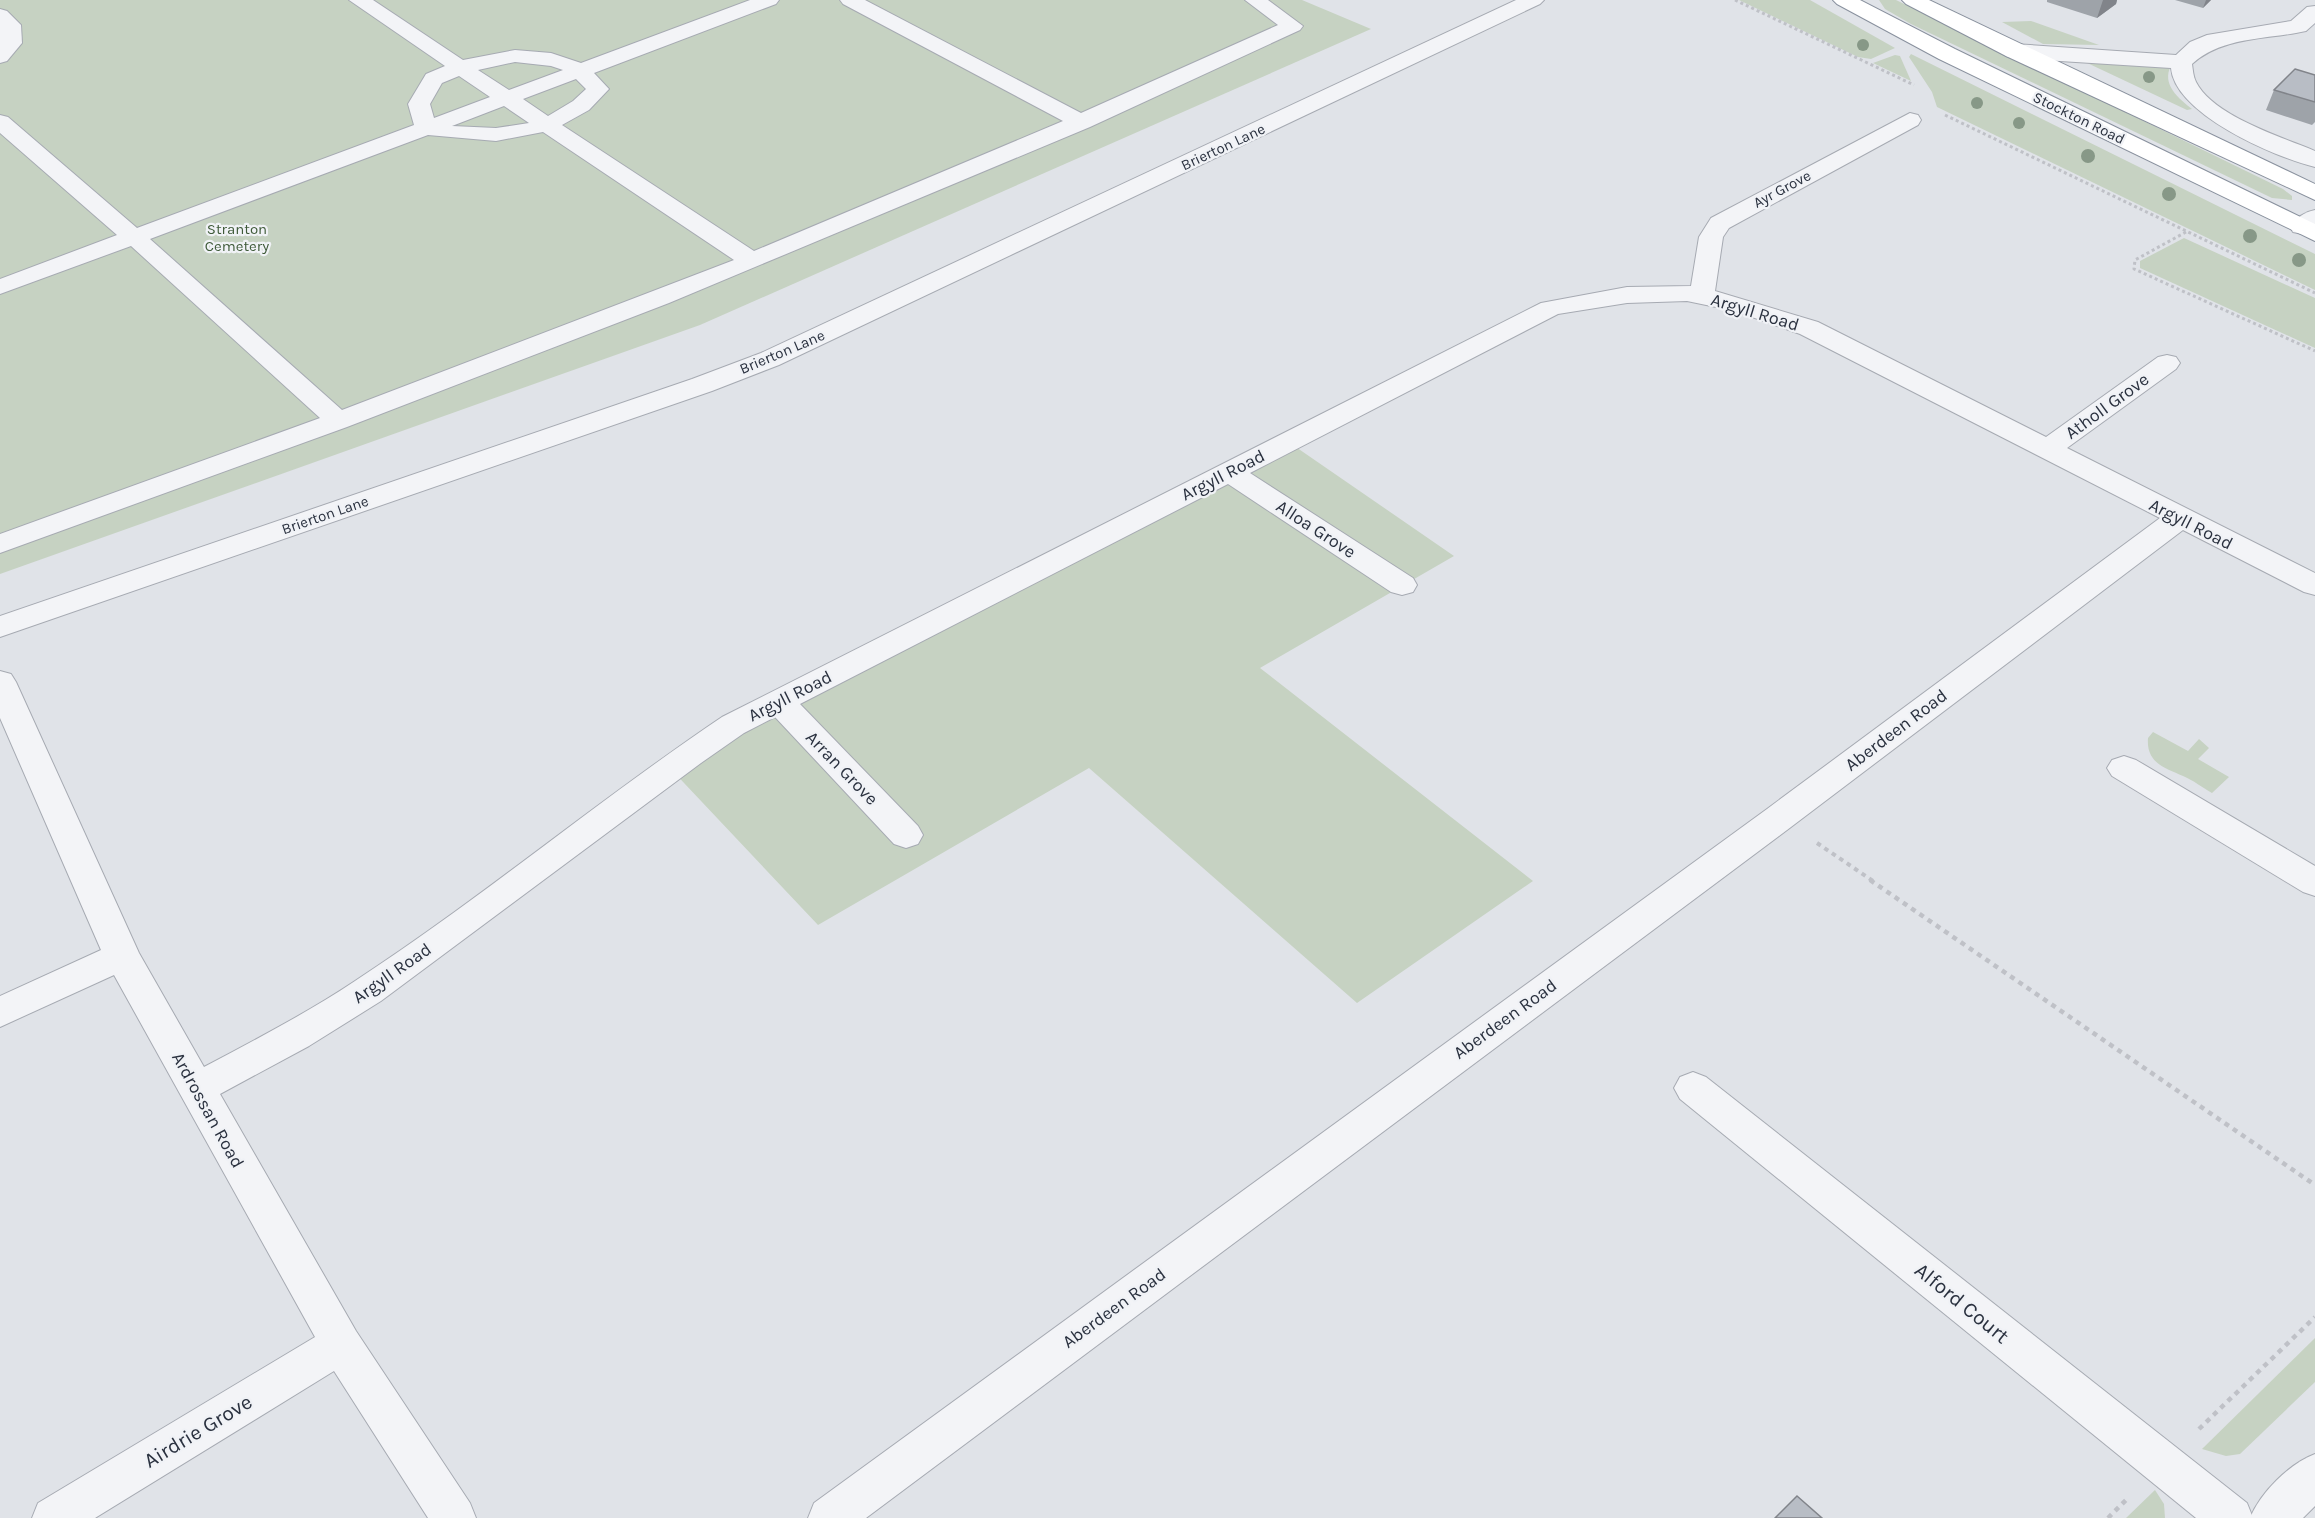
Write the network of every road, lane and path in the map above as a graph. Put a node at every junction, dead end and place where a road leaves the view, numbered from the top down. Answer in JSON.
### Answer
{"nodes":[{"id":1,"x":19,"y":0,"type":"edge"},
{"id":2,"x":359,"y":0,"type":"edge"},
{"id":3,"x":770,"y":0,"type":"edge"},
{"id":4,"x":850,"y":0,"type":"edge"},
{"id":5,"x":1255,"y":0,"type":"edge"},
{"id":6,"x":1533,"y":0,"type":"edge"},
{"id":7,"x":1736,"y":0,"type":"edge"},
{"id":8,"x":1846,"y":0,"type":"edge"},
{"id":9,"x":1913,"y":0,"type":"edge"},
{"id":10,"x":0,"y":6,"type":"edge"},
{"id":11,"x":2315,"y":12,"type":"edge"},
{"id":12,"x":0,"y":15,"type":"edge"},
{"id":13,"x":2014,"y":51,"type":"junction"},
{"id":14,"x":0,"y":57,"type":"edge"},
{"id":15,"x":2181,"y":62,"type":"junction"},
{"id":16,"x":460,"y":67,"type":"junction"},
{"id":17,"x":582,"y":70,"type":"junction"},
{"id":18,"x":1921,"y":87,"type":"dead end"},
{"id":19,"x":507,"y":98,"type":"junction"},
{"id":20,"x":1941,"y":113,"type":"dead end"},
{"id":21,"x":1910,"y":120,"type":"dead end"},
{"id":22,"x":0,"y":122,"type":"edge"},
{"id":23,"x":1082,"y":122,"type":"junction"},
{"id":24,"x":549,"y":125,"type":"junction"},
{"id":25,"x":426,"y":128,"type":"junction"},
{"id":26,"x":2315,"y":160,"type":"edge"},
{"id":27,"x":2315,"y":193,"type":"edge"},
{"id":28,"x":2311,"y":226,"type":"edge"},
{"id":29,"x":2186,"y":232,"type":"junction"},
{"id":30,"x":134,"y":237,"type":"junction"},
{"id":31,"x":752,"y":261,"type":"junction"},
{"id":32,"x":0,"y":287,"type":"edge"},
{"id":33,"x":2315,"y":293,"type":"edge"},
{"id":34,"x":1701,"y":295,"type":"junction"},
{"id":35,"x":2315,"y":351,"type":"edge"},
{"id":36,"x":2167,"y":363,"type":"dead end"},
{"id":37,"x":338,"y":421,"type":"junction"},
{"id":38,"x":2048,"y":449,"type":"junction"},
{"id":39,"x":1229,"y":472,"type":"junction"},
{"id":40,"x":2179,"y":518,"type":"junction"},
{"id":41,"x":0,"y":544,"type":"edge"},
{"id":42,"x":1402,"y":585,"type":"dead end"},
{"id":43,"x":2315,"y":585,"type":"edge"},
{"id":44,"x":0,"y":627,"type":"edge"},
{"id":45,"x":0,"y":682,"type":"edge"},
{"id":46,"x":778,"y":701,"type":"junction"},
{"id":47,"x":2124,"y":768,"type":"dead end"},
{"id":48,"x":1779,"y":818,"type":"junction"},
{"id":49,"x":906,"y":835,"type":"dead end"},
{"id":50,"x":2315,"y":883,"type":"edge"},
{"id":51,"x":122,"y":956,"type":"junction"},
{"id":52,"x":0,"y":1012,"type":"edge"},
{"id":53,"x":1693,"y":1088,"type":"dead end"},
{"id":54,"x":196,"y":1089,"type":"junction"},
{"id":55,"x":2315,"y":1185,"type":"edge"},
{"id":56,"x":2315,"y":1317,"type":"edge"},
{"id":57,"x":341,"y":1344,"type":"junction"},
{"id":58,"x":2163,"y":1464,"type":"junction"},
{"id":59,"x":2315,"y":1475,"type":"edge"},
{"id":60,"x":54,"y":1518,"type":"edge"},
{"id":61,"x":454,"y":1518,"type":"edge"},
{"id":62,"x":830,"y":1518,"type":"edge"},
{"id":63,"x":2108,"y":1518,"type":"edge"},
{"id":64,"x":2231,"y":1518,"type":"edge"},
{"id":65,"x":2272,"y":1518,"type":"edge"}],
"edges":[{"from":1,"to":10,"type":"lane"},
{"from":2,"to":16,"type":"lane"},
{"from":3,"to":17,"type":"lane"},
{"from":4,"to":23,"type":"lane"},
{"from":5,"to":23,"type":"lane"},
{"from":6,"to":44,"type":"street","name":"Brierton Lane"},
{"from":7,"to":18,"type":"path"},
{"from":8,"to":28,"type":"highway","name":"Stockton Road"},
{"from":9,"to":13,"type":"highway","name":"Stockton Road"},
{"from":11,"to":15,"type":"street"},
{"from":12,"to":14,"type":"lane"},
{"from":13,"to":15,"type":"street"},
{"from":13,"to":27,"type":"highway","name":"Stockton Road"},
{"from":15,"to":26,"type":"street"},
{"from":16,"to":17,"type":"lane"},
{"from":16,"to":19,"type":"lane"},
{"from":16,"to":25,"type":"lane"},
{"from":17,"to":19,"type":"lane"},
{"from":17,"to":24,"type":"lane"},
{"from":19,"to":24,"type":"lane"},
{"from":19,"to":25,"type":"lane"},
{"from":20,"to":29,"type":"path"},
{"from":21,"to":34,"type":"street","name":"Ayr Grove"},
{"from":22,"to":30,"type":"lane"},
{"from":23,"to":31,"type":"lane"},
{"from":24,"to":25,"type":"lane"},
{"from":24,"to":31,"type":"lane"},
{"from":25,"to":30,"type":"lane"},
{"from":29,"to":33,"type":"path"},
{"from":29,"to":35,"type":"path"},
{"from":30,"to":32,"type":"lane"},
{"from":30,"to":37,"type":"lane"},
{"from":31,"to":37,"type":"lane"},
{"from":34,"to":38,"type":"street","name":"Argyll Road"},
{"from":34,"to":39,"type":"street","name":"Argyll Road"},
{"from":36,"to":38,"type":"street","name":"Atholl Grove"},
{"from":37,"to":41,"type":"lane"},
{"from":38,"to":40,"type":"street","name":"Argyll Road"},
{"from":39,"to":42,"type":"street","name":"Alloa Grove"},
{"from":39,"to":46,"type":"street","name":"Argyll Road"},
{"from":40,"to":43,"type":"street","name":"Argyll Road"},
{"from":40,"to":48,"type":"street","name":"Aberdeen Road"},
{"from":45,"to":51,"type":"street","name":"Ardrossan Road"},
{"from":46,"to":49,"type":"street","name":"Arran Grove"},
{"from":46,"to":54,"type":"street","name":"Argyll Road"},
{"from":47,"to":50,"type":"street"},
{"from":48,"to":55,"type":"path"},
{"from":48,"to":62,"type":"street","name":"Aberdeen Road"},
{"from":51,"to":52,"type":"street"},
{"from":51,"to":54,"type":"street","name":"Ardrossan Road"},
{"from":53,"to":58,"type":"street","name":"Alford Court"},
{"from":54,"to":57,"type":"street","name":"Ardrossan Road"},
{"from":56,"to":58,"type":"path"},
{"from":57,"to":60,"type":"street","name":"Airdrie Grove"},
{"from":57,"to":61,"type":"street","name":"Ardrossan Road"},
{"from":58,"to":63,"type":"path"},
{"from":58,"to":64,"type":"street","name":"Alford Court"},
{"from":59,"to":65,"type":"street"}]}
